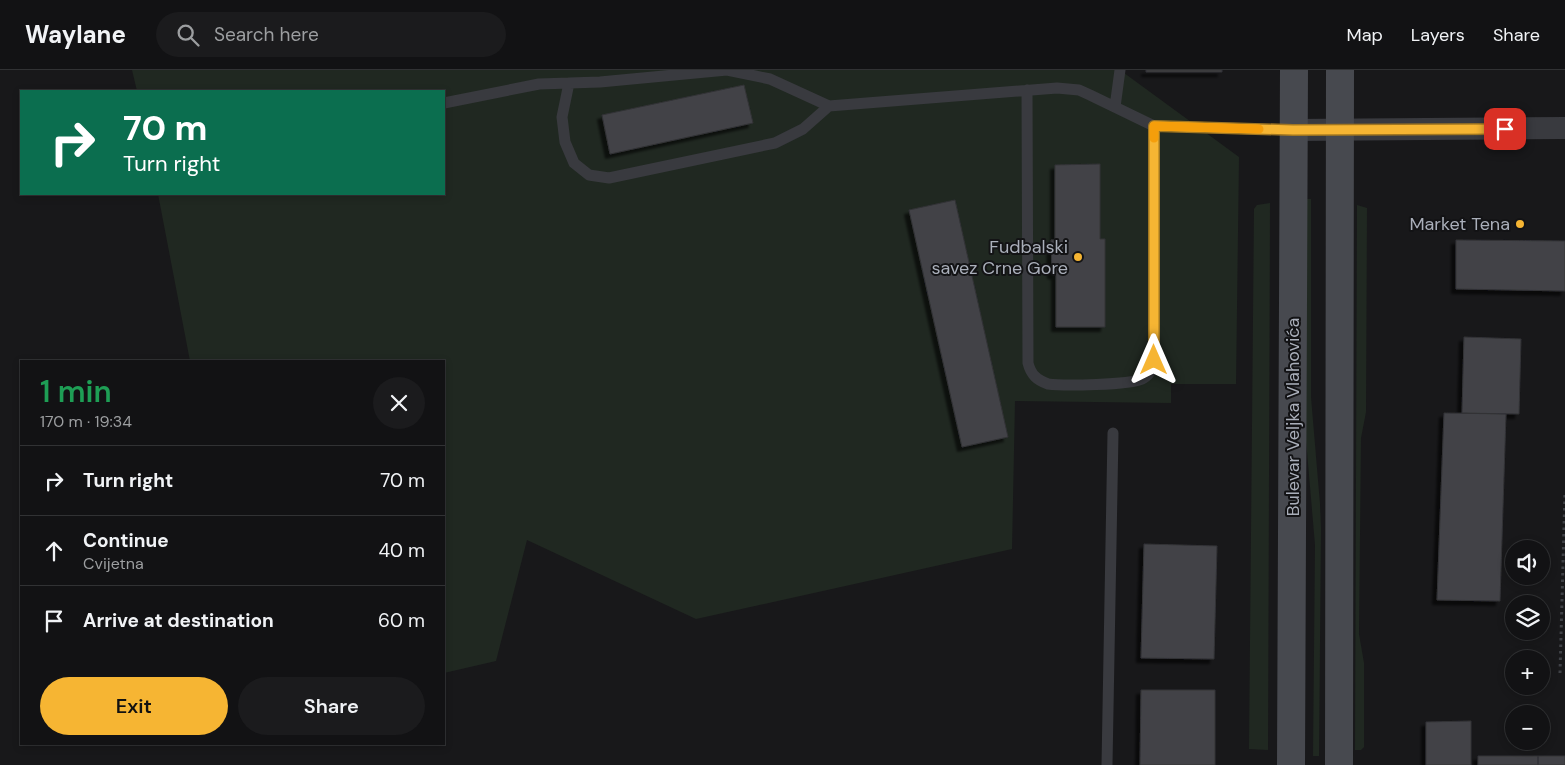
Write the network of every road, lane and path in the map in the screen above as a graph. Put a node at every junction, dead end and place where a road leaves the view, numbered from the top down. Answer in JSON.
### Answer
{"nodes":[{"id":1,"x":1120,"y":70,"type":"edge"},
{"id":2,"x":1294,"y":70,"type":"edge"},
{"id":3,"x":1340,"y":70,"type":"edge"},
{"id":4,"x":569,"y":83,"type":"junction"},
{"id":5,"x":1027,"y":90,"type":"junction"},
{"id":6,"x":445,"y":103,"type":"edge"},
{"id":7,"x":829,"y":106,"type":"junction"},
{"id":8,"x":1115,"y":107,"type":"junction"},
{"id":9,"x":1154,"y":126,"type":"junction"},
{"id":10,"x":1565,"y":128,"type":"edge"},
{"id":11,"x":1340,"y":129,"type":"junction"},
{"id":12,"x":1293,"y":130,"type":"junction"},
{"id":13,"x":1113,"y":433,"type":"dead end"},
{"id":14,"x":1565,"y":491,"type":"edge"},
{"id":15,"x":1560,"y":674,"type":"dead end"},
{"id":16,"x":1106,"y":765,"type":"edge"},
{"id":17,"x":1291,"y":765,"type":"edge"},
{"id":18,"x":1338,"y":765,"type":"edge"}],
"edges":[{"from":1,"to":8,"type":"lane"},
{"from":2,"to":12,"type":"main road","name":"Bulevar Veljka Vlahovića"},
{"from":3,"to":11,"type":"main road"},
{"from":4,"to":6,"type":"lane"},
{"from":4,"to":7,"type":"lane"},
{"from":4,"to":7,"type":"lane"},
{"from":5,"to":7,"type":"lane"},
{"from":5,"to":8,"type":"lane"},
{"from":5,"to":9,"type":"lane"},
{"from":8,"to":9,"type":"lane"},
{"from":9,"to":12,"type":"lane"},
{"from":10,"to":11,"type":"street"},
{"from":11,"to":12,"type":"street"},
{"from":11,"to":18,"type":"main road"},
{"from":12,"to":17,"type":"main road","name":"Bulevar Veljka Vlahovića"},
{"from":13,"to":16,"type":"lane"},
{"from":14,"to":15,"type":"path"}]}
